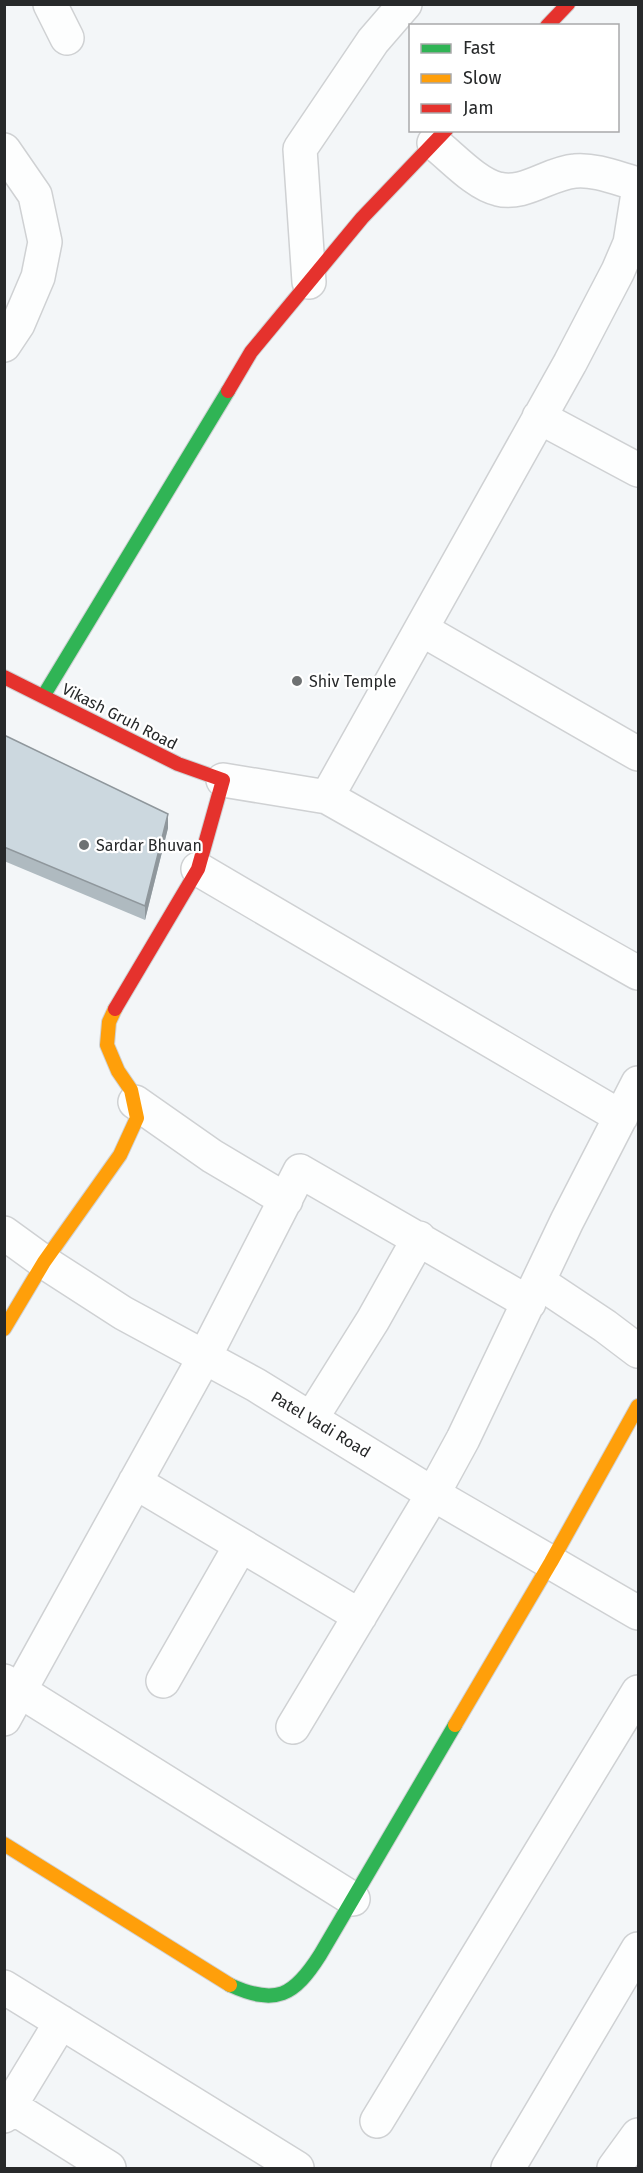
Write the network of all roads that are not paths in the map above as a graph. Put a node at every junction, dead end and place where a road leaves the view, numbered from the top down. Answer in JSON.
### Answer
{"nodes":[{"id":1,"x":50,"y":4,"type":"edge"},
{"id":2,"x":405,"y":4,"type":"edge"},
{"id":3,"x":567,"y":4,"type":"edge"},
{"id":4,"x":549,"y":24,"type":"edge"},
{"id":5,"x":67,"y":38,"type":"dead end"},
{"id":6,"x":440,"y":137,"type":"edge"},
{"id":7,"x":9,"y":168,"type":"edge"},
{"id":8,"x":639,"y":184,"type":"edge"},
{"id":9,"x":639,"y":192,"type":"edge"},
{"id":10,"x":309,"y":282,"type":"junction"},
{"id":11,"x":4,"y":345,"type":"edge"},
{"id":12,"x":539,"y":417,"type":"junction"},
{"id":13,"x":639,"y":470,"type":"edge"},
{"id":14,"x":421,"y":629,"type":"junction"},
{"id":15,"x":4,"y":677,"type":"edge"},
{"id":16,"x":44,"y":695,"type":"junction"},
{"id":17,"x":639,"y":754,"type":"edge"},
{"id":18,"x":223,"y":780,"type":"junction"},
{"id":19,"x":327,"y":797,"type":"junction"},
{"id":20,"x":198,"y":869,"type":"junction"},
{"id":21,"x":639,"y":973,"type":"edge"},
{"id":22,"x":638,"y":1087,"type":"edge"},
{"id":23,"x":135,"y":1102,"type":"junction"},
{"id":24,"x":621,"y":1117,"type":"junction"},
{"id":25,"x":286,"y":1200,"type":"junction"},
{"id":26,"x":4,"y":1233,"type":"edge"},
{"id":27,"x":419,"y":1238,"type":"junction"},
{"id":28,"x":44,"y":1262,"type":"junction"},
{"id":29,"x":534,"y":1292,"type":"junction"},
{"id":30,"x":4,"y":1329,"type":"edge"},
{"id":31,"x":639,"y":1351,"type":"edge"},
{"id":32,"x":204,"y":1358,"type":"junction"},
{"id":33,"x":639,"y":1406,"type":"edge"},
{"id":34,"x":311,"y":1419,"type":"junction"},
{"id":35,"x":135,"y":1482,"type":"junction"},
{"id":36,"x":433,"y":1494,"type":"junction"},
{"id":37,"x":241,"y":1545,"type":"junction"},
{"id":38,"x":550,"y":1562,"type":"junction"},
{"id":39,"x":639,"y":1613,"type":"edge"},
{"id":40,"x":360,"y":1616,"type":"junction"},
{"id":41,"x":163,"y":1682,"type":"dead end"},
{"id":42,"x":12,"y":1686,"type":"edge"},
{"id":43,"x":639,"y":1692,"type":"edge"},
{"id":44,"x":4,"y":1719,"type":"edge"},
{"id":45,"x":293,"y":1727,"type":"dead end"},
{"id":46,"x":4,"y":1844,"type":"edge"},
{"id":47,"x":353,"y":1899,"type":"junction"},
{"id":48,"x":639,"y":1949,"type":"edge"},
{"id":49,"x":4,"y":1987,"type":"edge"},
{"id":50,"x":61,"y":2022,"type":"junction"},
{"id":51,"x":7,"y":2108,"type":"edge"},
{"id":52,"x":377,"y":2121,"type":"dead end"},
{"id":53,"x":639,"y":2135,"type":"edge"},
{"id":54,"x":109,"y":2169,"type":"edge"},
{"id":55,"x":297,"y":2169,"type":"edge"},
{"id":56,"x":508,"y":2169,"type":"edge"},
{"id":57,"x":614,"y":2169,"type":"edge"}],
"edges":[{"from":1,"to":5,"type":"street"},
{"from":2,"to":10,"type":"street"},
{"from":3,"to":4,"type":"street"},
{"from":6,"to":8,"type":"street"},
{"from":6,"to":10,"type":"street"},
{"from":7,"to":11,"type":"street"},
{"from":9,"to":12,"type":"street"},
{"from":10,"to":16,"type":"street"},
{"from":12,"to":13,"type":"street"},
{"from":12,"to":14,"type":"street"},
{"from":14,"to":17,"type":"street"},
{"from":14,"to":19,"type":"street"},
{"from":15,"to":16,"type":"street","name":"Vikash Gruh Road"},
{"from":16,"to":18,"type":"street","name":"Vikash Gruh Road"},
{"from":18,"to":19,"type":"street"},
{"from":18,"to":20,"type":"street"},
{"from":19,"to":21,"type":"street"},
{"from":20,"to":23,"type":"street"},
{"from":20,"to":24,"type":"street"},
{"from":22,"to":24,"type":"street"},
{"from":23,"to":25,"type":"street"},
{"from":23,"to":28,"type":"street"},
{"from":24,"to":29,"type":"street"},
{"from":25,"to":27,"type":"street"},
{"from":25,"to":32,"type":"street"},
{"from":26,"to":28,"type":"street","name":"Patel Vadi Road"},
{"from":27,"to":29,"type":"street"},
{"from":27,"to":34,"type":"street"},
{"from":28,"to":30,"type":"street"},
{"from":28,"to":32,"type":"street","name":"Patel Vadi Road"},
{"from":29,"to":31,"type":"street"},
{"from":29,"to":36,"type":"street"},
{"from":32,"to":34,"type":"street","name":"Patel Vadi Road"},
{"from":32,"to":35,"type":"street"},
{"from":33,"to":38,"type":"street"},
{"from":34,"to":36,"type":"street","name":"Patel Vadi Road"},
{"from":35,"to":37,"type":"street"},
{"from":35,"to":42,"type":"street"},
{"from":36,"to":38,"type":"street","name":"Patel Vadi Road"},
{"from":36,"to":40,"type":"street"},
{"from":37,"to":40,"type":"street"},
{"from":37,"to":41,"type":"street"},
{"from":38,"to":39,"type":"street","name":"Patel Vadi Road"},
{"from":38,"to":47,"type":"street"},
{"from":40,"to":45,"type":"street"},
{"from":42,"to":44,"type":"street"},
{"from":42,"to":47,"type":"street"},
{"from":43,"to":52,"type":"street"},
{"from":46,"to":47,"type":"street"},
{"from":48,"to":56,"type":"street"},
{"from":49,"to":50,"type":"street"},
{"from":50,"to":51,"type":"street"},
{"from":50,"to":55,"type":"street"},
{"from":51,"to":54,"type":"street"},
{"from":53,"to":57,"type":"street"}]}
